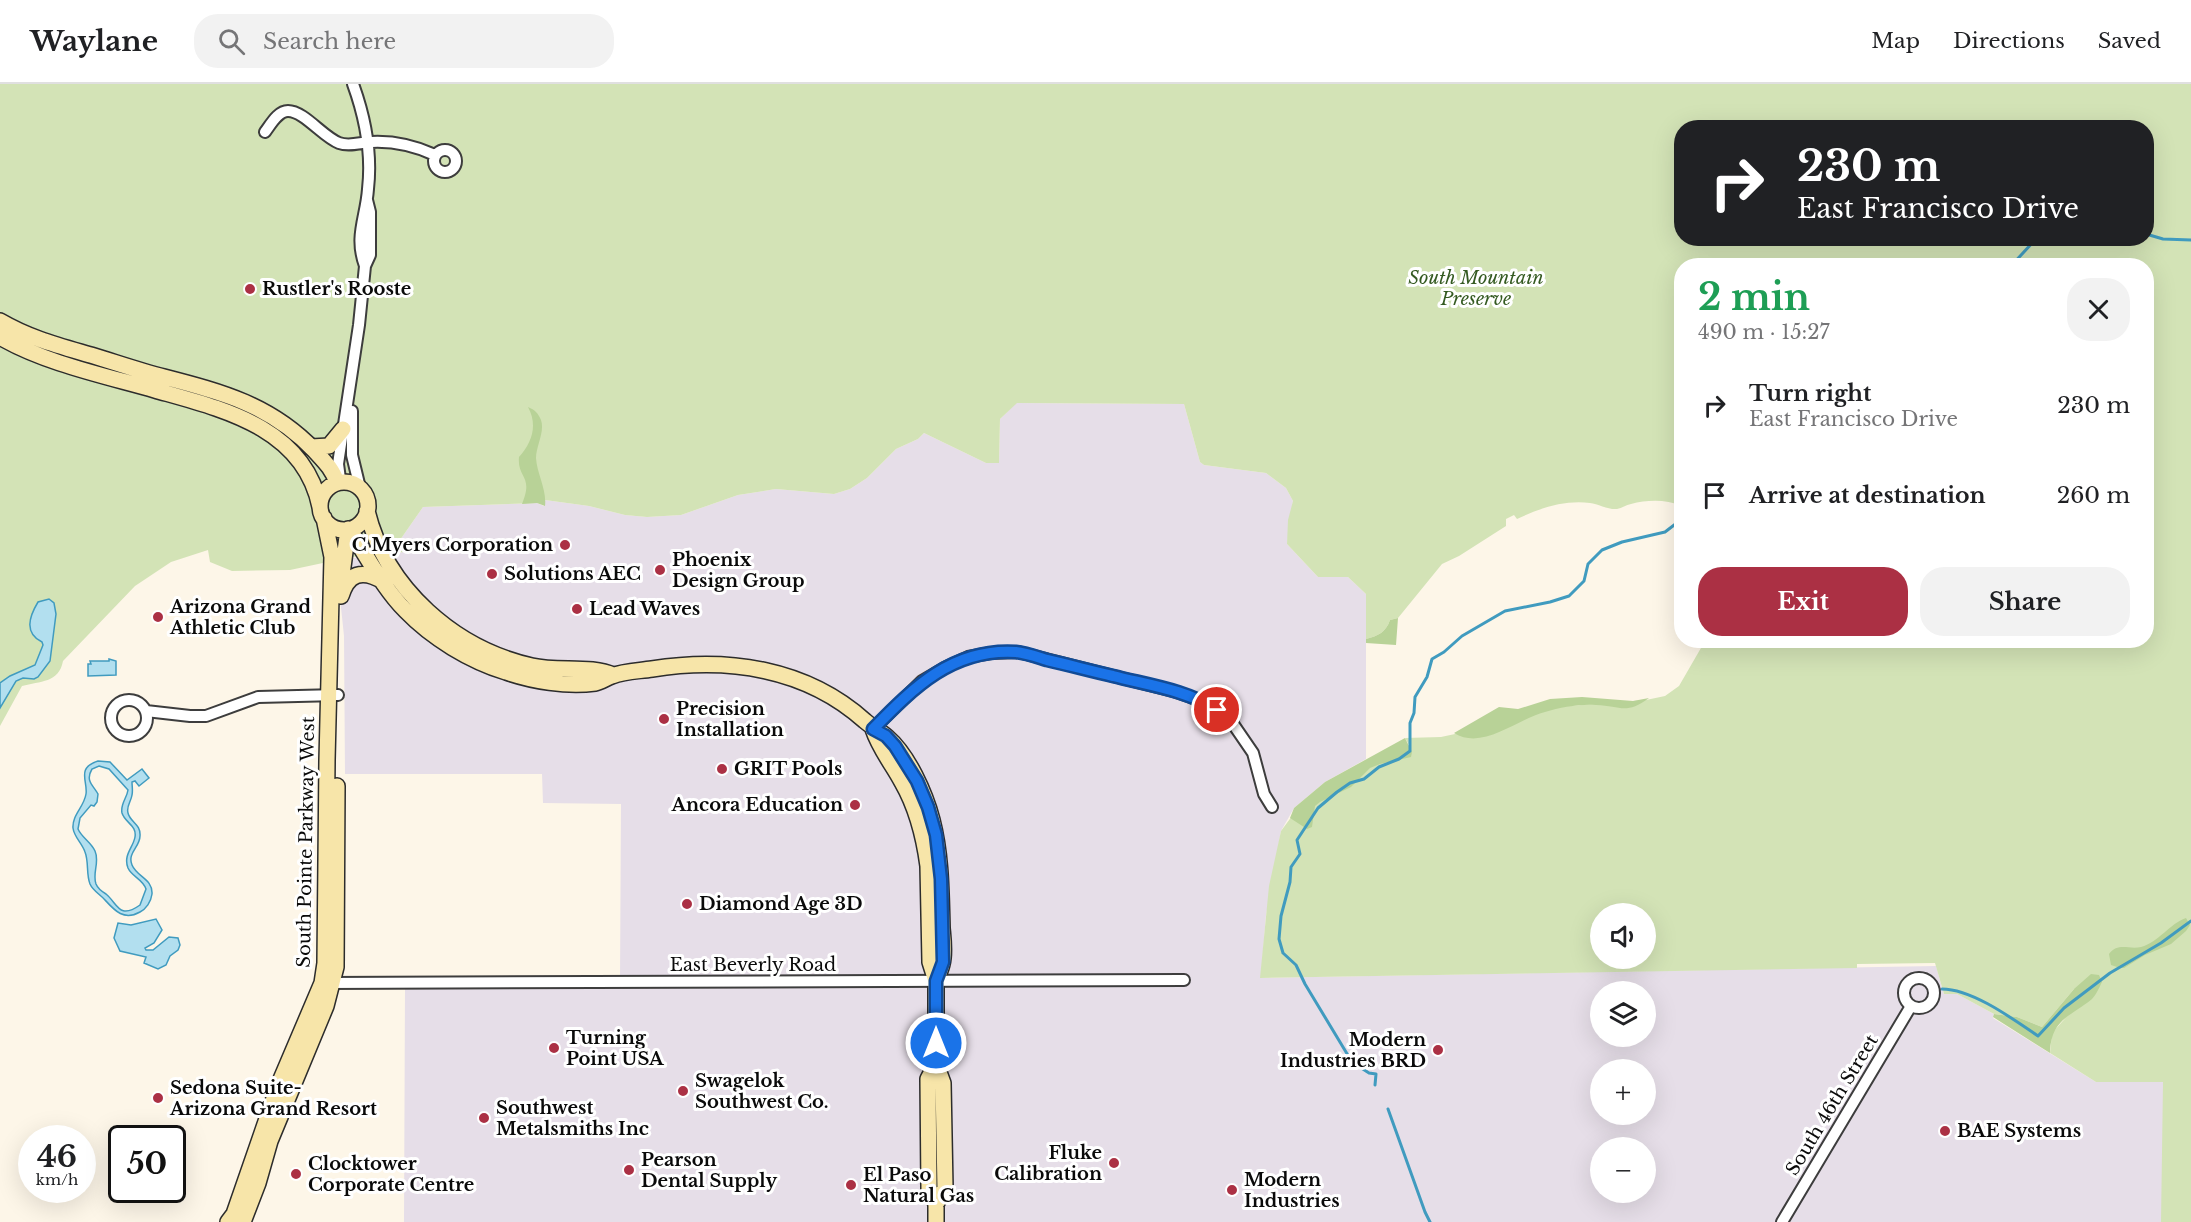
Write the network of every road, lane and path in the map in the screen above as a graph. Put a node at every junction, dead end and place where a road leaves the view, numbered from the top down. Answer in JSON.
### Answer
{"nodes":[{"id":1,"x":353,"y":84,"type":"edge"},
{"id":2,"x":265,"y":132,"type":"dead end"},
{"id":3,"x":367,"y":142,"type":"junction"},
{"id":4,"x":435,"y":155,"type":"dead end"},
{"id":5,"x":0,"y":321,"type":"edge"},
{"id":6,"x":0,"y":337,"type":"edge"},
{"id":7,"x":41,"y":349,"type":"junction"},
{"id":8,"x":63,"y":355,"type":"junction"},
{"id":9,"x":351,"y":387,"type":"junction"},
{"id":10,"x":344,"y":429,"type":"junction"},
{"id":11,"x":311,"y":447,"type":"junction"},
{"id":12,"x":339,"y":483,"type":"junction"},
{"id":13,"x":360,"y":488,"type":"junction"},
{"id":14,"x":367,"y":511,"type":"junction"},
{"id":15,"x":322,"y":512,"type":"junction"},
{"id":16,"x":349,"y":529,"type":"junction"},
{"id":17,"x":383,"y":581,"type":"junction"},
{"id":18,"x":341,"y":596,"type":"junction"},
{"id":19,"x":613,"y":675,"type":"junction"},
{"id":20,"x":333,"y":695,"type":"junction"},
{"id":21,"x":146,"y":711,"type":"dead end"},
{"id":22,"x":873,"y":729,"type":"junction"},
{"id":23,"x":1272,"y":807,"type":"dead end"},
{"id":24,"x":1184,"y":980,"type":"dead end"},
{"id":25,"x":936,"y":981,"type":"junction"},
{"id":26,"x":327,"y":983,"type":"junction"},
{"id":27,"x":1911,"y":1006,"type":"dead end"},
{"id":28,"x":228,"y":1222,"type":"edge"},
{"id":29,"x":243,"y":1222,"type":"edge"},
{"id":30,"x":936,"y":1222,"type":"edge"},
{"id":31,"x":1782,"y":1222,"type":"edge"}],
"edges":[{"from":1,"to":3,"type":"street"},
{"from":2,"to":3,"type":"street"},
{"from":3,"to":4,"type":"street"},
{"from":3,"to":9,"type":"street"},
{"from":5,"to":7,"type":"main road"},
{"from":6,"to":7,"type":"main road"},
{"from":7,"to":8,"type":"main road"},
{"from":8,"to":11,"type":"main road"},
{"from":8,"to":15,"type":"main road","name":"South Pointe Parkway West"},
{"from":9,"to":10,"type":"street"},
{"from":9,"to":13,"type":"street"},
{"from":10,"to":11,"type":"main road"},
{"from":10,"to":12,"type":"street"},
{"from":11,"to":12,"type":"main road"},
{"from":12,"to":13,"type":"main road"},
{"from":12,"to":15,"type":"main road"},
{"from":13,"to":14,"type":"main road"},
{"from":14,"to":16,"type":"main road"},
{"from":14,"to":19,"type":"main road"},
{"from":15,"to":16,"type":"main road"},
{"from":15,"to":20,"type":"main road","name":"South Pointe Parkway West"},
{"from":16,"to":17,"type":"main road"},
{"from":16,"to":18,"type":"main road","name":"South Pointe Parkway West"},
{"from":17,"to":18,"type":"main road"},
{"from":17,"to":19,"type":"main road"},
{"from":18,"to":20,"type":"main road","name":"South Pointe Parkway West"},
{"from":19,"to":22,"type":"main road"},
{"from":20,"to":21,"type":"street"},
{"from":20,"to":26,"type":"main road","name":"South Pointe Parkway West"},
{"from":22,"to":23,"type":"street"},
{"from":22,"to":25,"type":"main road"},
{"from":24,"to":25,"type":"street","name":"East Beverly Road"},
{"from":25,"to":26,"type":"street","name":"East Beverly Road"},
{"from":25,"to":30,"type":"main road"},
{"from":26,"to":28,"type":"main road","name":"South Pointe Parkway West"},
{"from":26,"to":29,"type":"main road","name":"South Pointe Parkway West"},
{"from":27,"to":31,"type":"street","name":"South 46th Street"}]}
